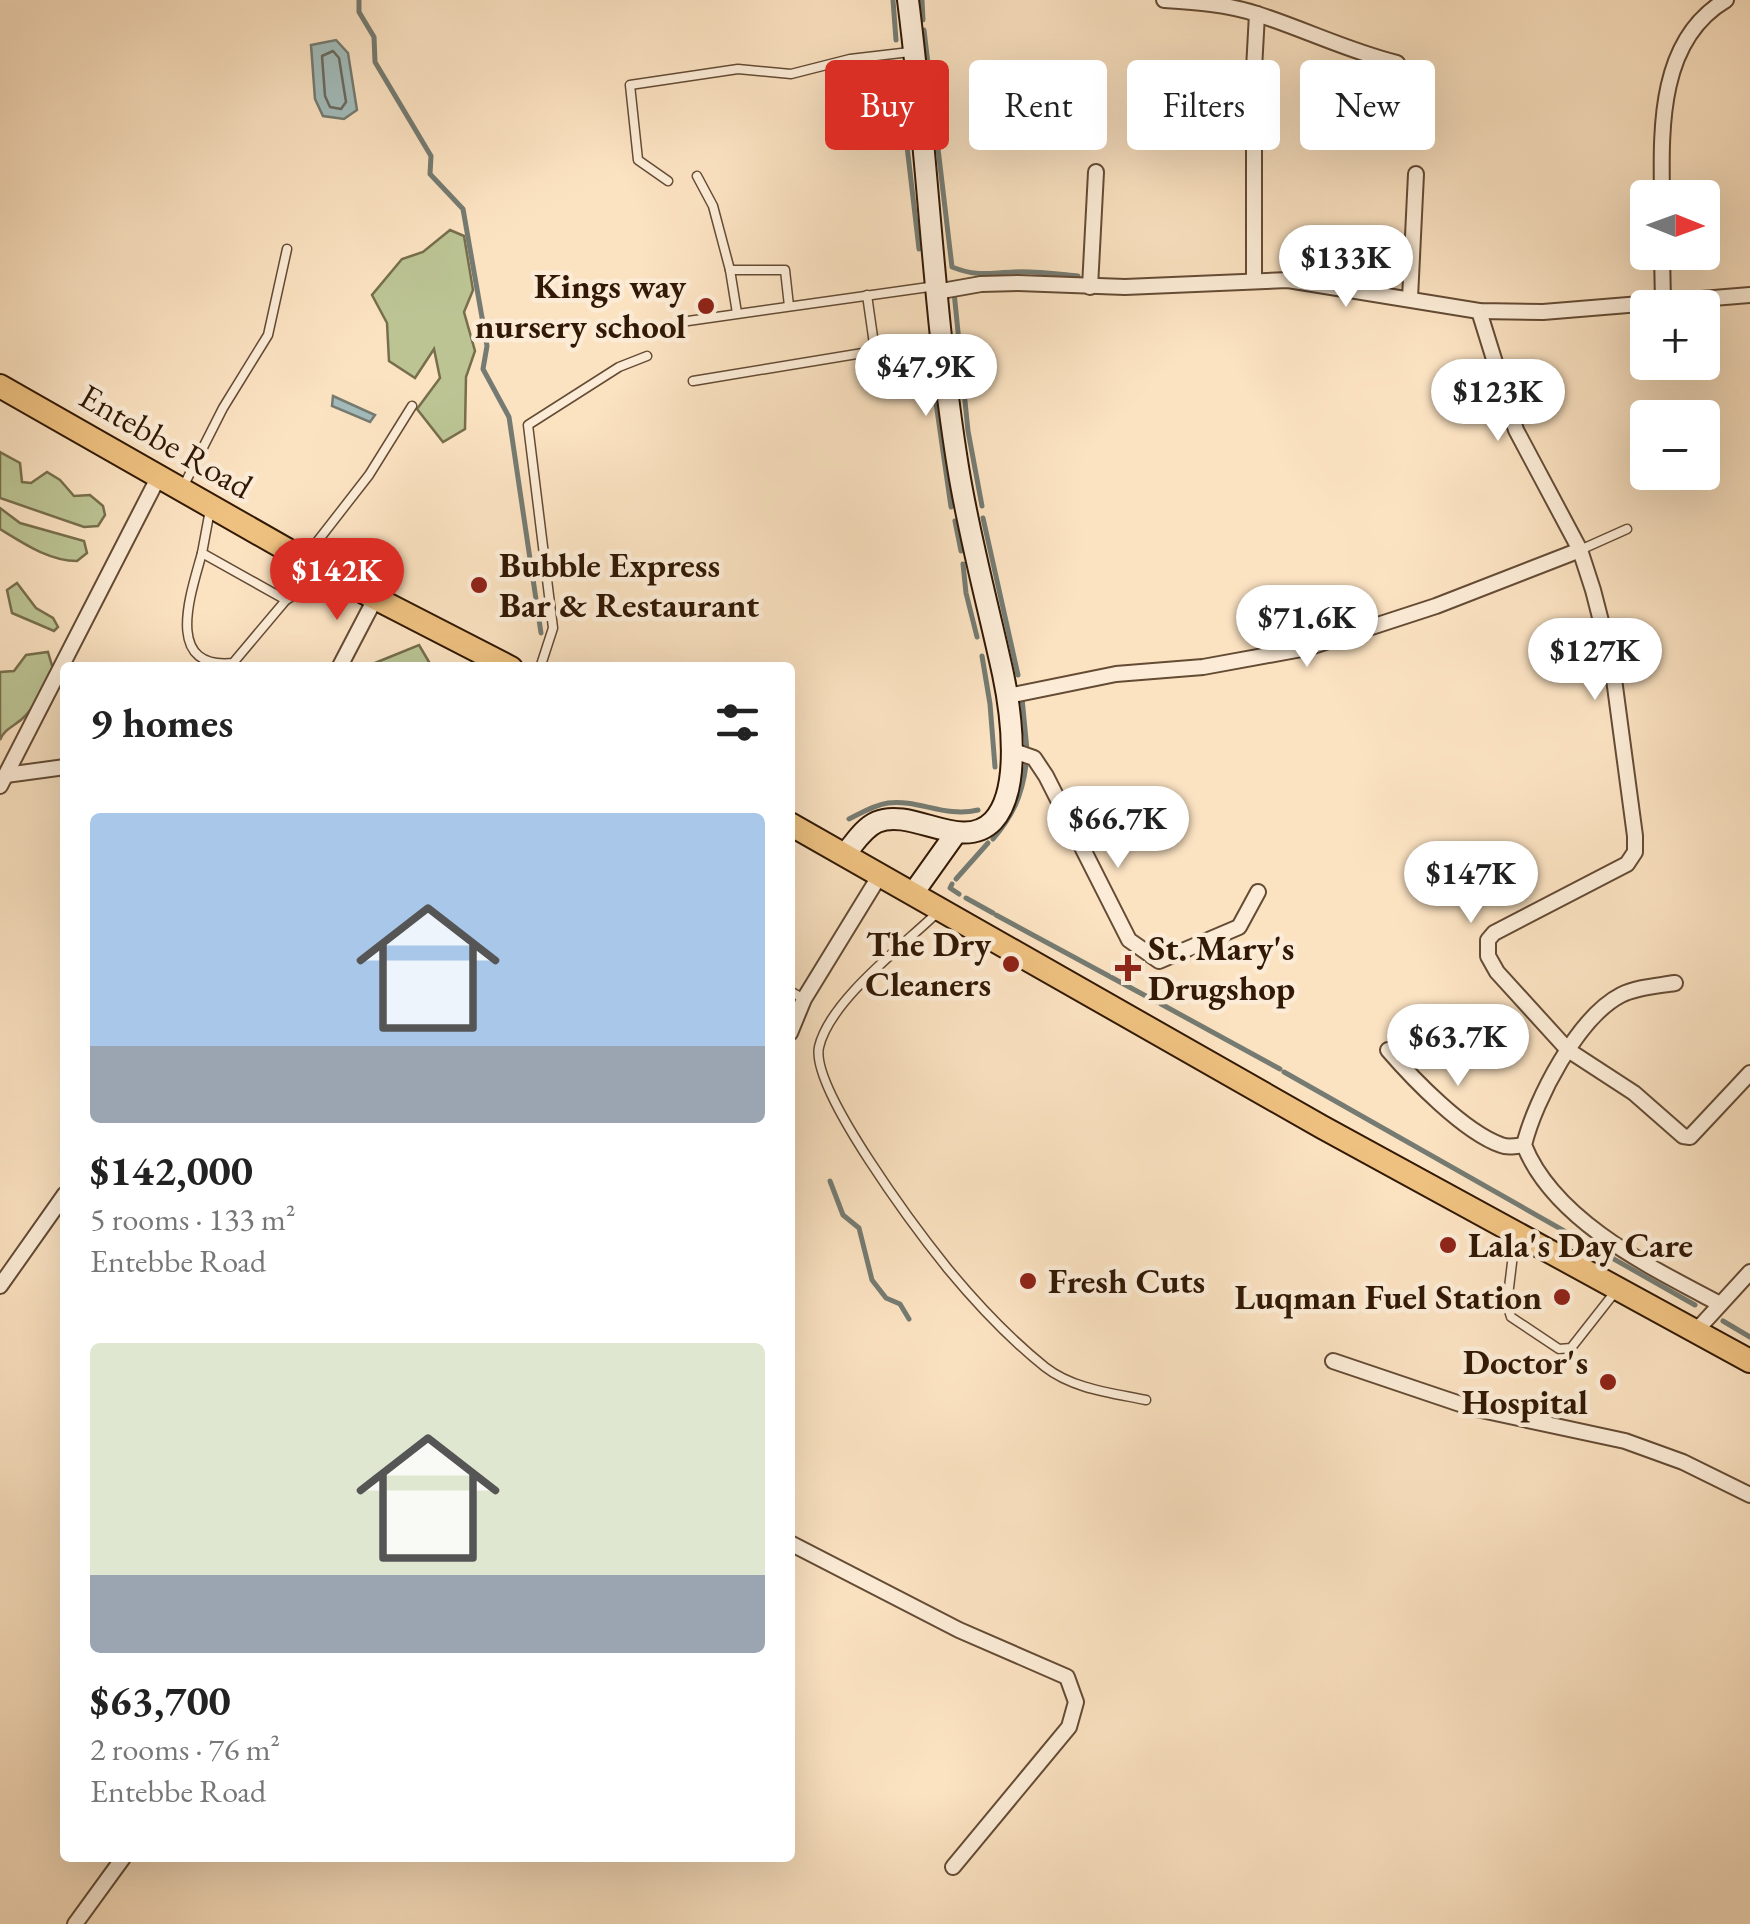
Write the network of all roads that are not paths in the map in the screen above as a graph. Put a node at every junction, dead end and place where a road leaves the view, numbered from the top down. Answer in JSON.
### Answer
{"nodes":[{"id":1,"x":908,"y":0,"type":"edge"},
{"id":2,"x":1164,"y":0,"type":"edge"},
{"id":3,"x":1726,"y":0,"type":"edge"},
{"id":4,"x":1258,"y":14,"type":"junction"},
{"id":5,"x":915,"y":51,"type":"junction"},
{"id":6,"x":1384,"y":60,"type":"edge"},
{"id":7,"x":1096,"y":172,"type":"dead end"},
{"id":8,"x":1416,"y":174,"type":"dead end"},
{"id":9,"x":697,"y":176,"type":"dead end"},
{"id":10,"x":1663,"y":180,"type":"edge"},
{"id":11,"x":668,"y":181,"type":"dead end"},
{"id":12,"x":287,"y":249,"type":"dead end"},
{"id":13,"x":730,"y":270,"type":"junction"},
{"id":14,"x":1254,"y":280,"type":"junction"},
{"id":15,"x":1090,"y":286,"type":"junction"},
{"id":16,"x":936,"y":289,"type":"junction"},
{"id":17,"x":867,"y":295,"type":"junction"},
{"id":18,"x":1750,"y":295,"type":"edge"},
{"id":19,"x":1410,"y":298,"type":"junction"},
{"id":20,"x":1720,"y":298,"type":"edge"},
{"id":21,"x":789,"y":306,"type":"junction"},
{"id":22,"x":1630,"y":306,"type":"edge"},
{"id":23,"x":1479,"y":311,"type":"junction"},
{"id":24,"x":738,"y":313,"type":"junction"},
{"id":25,"x":688,"y":321,"type":"dead end"},
{"id":26,"x":647,"y":356,"type":"dead end"},
{"id":27,"x":693,"y":381,"type":"dead end"},
{"id":28,"x":0,"y":386,"type":"edge"},
{"id":29,"x":412,"y":406,"type":"dead end"},
{"id":30,"x":158,"y":478,"type":"junction"},
{"id":31,"x":182,"y":491,"type":"junction"},
{"id":32,"x":211,"y":508,"type":"junction"},
{"id":33,"x":1626,"y":529,"type":"dead end"},
{"id":34,"x":1580,"y":550,"type":"junction"},
{"id":35,"x":202,"y":553,"type":"junction"},
{"id":36,"x":303,"y":560,"type":"junction"},
{"id":37,"x":330,"y":574,"type":"junction"},
{"id":38,"x":375,"y":599,"type":"junction"},
{"id":39,"x":286,"y":600,"type":"junction"},
{"id":40,"x":64,"y":662,"type":"edge"},
{"id":41,"x":206,"y":662,"type":"edge"},
{"id":42,"x":235,"y":662,"type":"edge"},
{"id":43,"x":343,"y":662,"type":"edge"},
{"id":44,"x":493,"y":662,"type":"edge"},
{"id":45,"x":542,"y":662,"type":"edge"},
{"id":46,"x":60,"y":670,"type":"edge"},
{"id":47,"x":1008,"y":696,"type":"junction"},
{"id":48,"x":1011,"y":750,"type":"junction"},
{"id":49,"x":60,"y":768,"type":"edge"},
{"id":50,"x":3,"y":781,"type":"edge"},
{"id":51,"x":795,"y":827,"type":"edge"},
{"id":52,"x":949,"y":830,"type":"junction"},
{"id":53,"x":845,"y":854,"type":"junction"},
{"id":54,"x":880,"y":875,"type":"junction"},
{"id":55,"x":914,"y":892,"type":"junction"},
{"id":56,"x":1258,"y":892,"type":"dead end"},
{"id":57,"x":942,"y":908,"type":"junction"},
{"id":58,"x":1675,"y":983,"type":"dead end"},
{"id":59,"x":795,"y":993,"type":"edge"},
{"id":60,"x":804,"y":999,"type":"junction"},
{"id":61,"x":795,"y":1021,"type":"edge"},
{"id":62,"x":1388,"y":1050,"type":"dead end"},
{"id":63,"x":1568,"y":1050,"type":"junction"},
{"id":64,"x":1750,"y":1073,"type":"edge"},
{"id":65,"x":1524,"y":1146,"type":"junction"},
{"id":66,"x":60,"y":1201,"type":"edge"},
{"id":67,"x":1515,"y":1234,"type":"junction"},
{"id":68,"x":1750,"y":1272,"type":"edge"},
{"id":69,"x":0,"y":1286,"type":"edge"},
{"id":70,"x":1617,"y":1290,"type":"junction"},
{"id":71,"x":1720,"y":1304,"type":"junction"},
{"id":72,"x":1694,"y":1332,"type":"junction"},
{"id":73,"x":1333,"y":1361,"type":"dead end"},
{"id":74,"x":1750,"y":1361,"type":"edge"},
{"id":75,"x":1146,"y":1400,"type":"dead end"},
{"id":76,"x":1750,"y":1496,"type":"edge"},
{"id":77,"x":795,"y":1547,"type":"edge"},
{"id":78,"x":119,"y":1862,"type":"edge"},
{"id":79,"x":953,"y":1867,"type":"dead end"},
{"id":80,"x":75,"y":1924,"type":"edge"}],
"edges":[{"from":1,"to":5,"type":"main road"},
{"from":2,"to":4,"type":"street"},
{"from":3,"to":10,"type":"street"},
{"from":4,"to":6,"type":"street"},
{"from":4,"to":14,"type":"street"},
{"from":5,"to":11,"type":"lane"},
{"from":5,"to":16,"type":"main road"},
{"from":7,"to":15,"type":"street"},
{"from":8,"to":19,"type":"street"},
{"from":9,"to":13,"type":"lane"},
{"from":12,"to":31,"type":"lane"},
{"from":13,"to":21,"type":"lane"},
{"from":13,"to":24,"type":"lane"},
{"from":14,"to":15,"type":"street"},
{"from":14,"to":19,"type":"street"},
{"from":15,"to":16,"type":"street"},
{"from":16,"to":17,"type":"lane"},
{"from":16,"to":47,"type":"main road"},
{"from":17,"to":21,"type":"lane"},
{"from":17,"to":27,"type":"lane"},
{"from":18,"to":20,"type":"street"},
{"from":19,"to":23,"type":"street"},
{"from":21,"to":24,"type":"lane"},
{"from":22,"to":23,"type":"street"},
{"from":23,"to":34,"type":"street"},
{"from":24,"to":25,"type":"lane"},
{"from":26,"to":45,"type":"lane"},
{"from":28,"to":30,"type":"main road","name":"Entebbe Road"},
{"from":29,"to":36,"type":"lane"},
{"from":30,"to":31,"type":"main road","name":"Entebbe Road"},
{"from":30,"to":40,"type":"street"},
{"from":31,"to":32,"type":"main road","name":"Entebbe Road"},
{"from":32,"to":35,"type":"lane"},
{"from":32,"to":36,"type":"main road","name":"Entebbe Road"},
{"from":33,"to":34,"type":"lane"},
{"from":34,"to":47,"type":"street"},
{"from":34,"to":63,"type":"street"},
{"from":35,"to":39,"type":"lane"},
{"from":35,"to":41,"type":"lane"},
{"from":36,"to":37,"type":"main road","name":"Entebbe Road"},
{"from":37,"to":38,"type":"main road","name":"Entebbe Road"},
{"from":37,"to":39,"type":"lane"},
{"from":38,"to":43,"type":"street"},
{"from":38,"to":44,"type":"main road","name":"Entebbe Road"},
{"from":39,"to":42,"type":"lane"},
{"from":46,"to":50,"type":"street"},
{"from":47,"to":48,"type":"main road"},
{"from":48,"to":52,"type":"main road"},
{"from":48,"to":56,"type":"street"},
{"from":49,"to":50,"type":"street"},
{"from":51,"to":53,"type":"main road"},
{"from":52,"to":53,"type":"main road"},
{"from":52,"to":55,"type":"main road"},
{"from":53,"to":54,"type":"main road"},
{"from":54,"to":55,"type":"main road"},
{"from":54,"to":60,"type":"street"},
{"from":55,"to":57,"type":"main road"},
{"from":57,"to":67,"type":"main road"},
{"from":57,"to":75,"type":"lane"},
{"from":58,"to":63,"type":"street"},
{"from":59,"to":60,"type":"lane"},
{"from":60,"to":61,"type":"street"},
{"from":62,"to":65,"type":"street"},
{"from":63,"to":64,"type":"street"},
{"from":63,"to":65,"type":"street"},
{"from":65,"to":71,"type":"street"},
{"from":66,"to":69,"type":"street"},
{"from":67,"to":70,"type":"main road"},
{"from":67,"to":70,"type":"lane"},
{"from":68,"to":71,"type":"street"},
{"from":70,"to":72,"type":"main road"},
{"from":71,"to":72,"type":"street"},
{"from":72,"to":74,"type":"main road"},
{"from":73,"to":76,"type":"street"},
{"from":77,"to":79,"type":"street"},
{"from":78,"to":80,"type":"street"}]}
